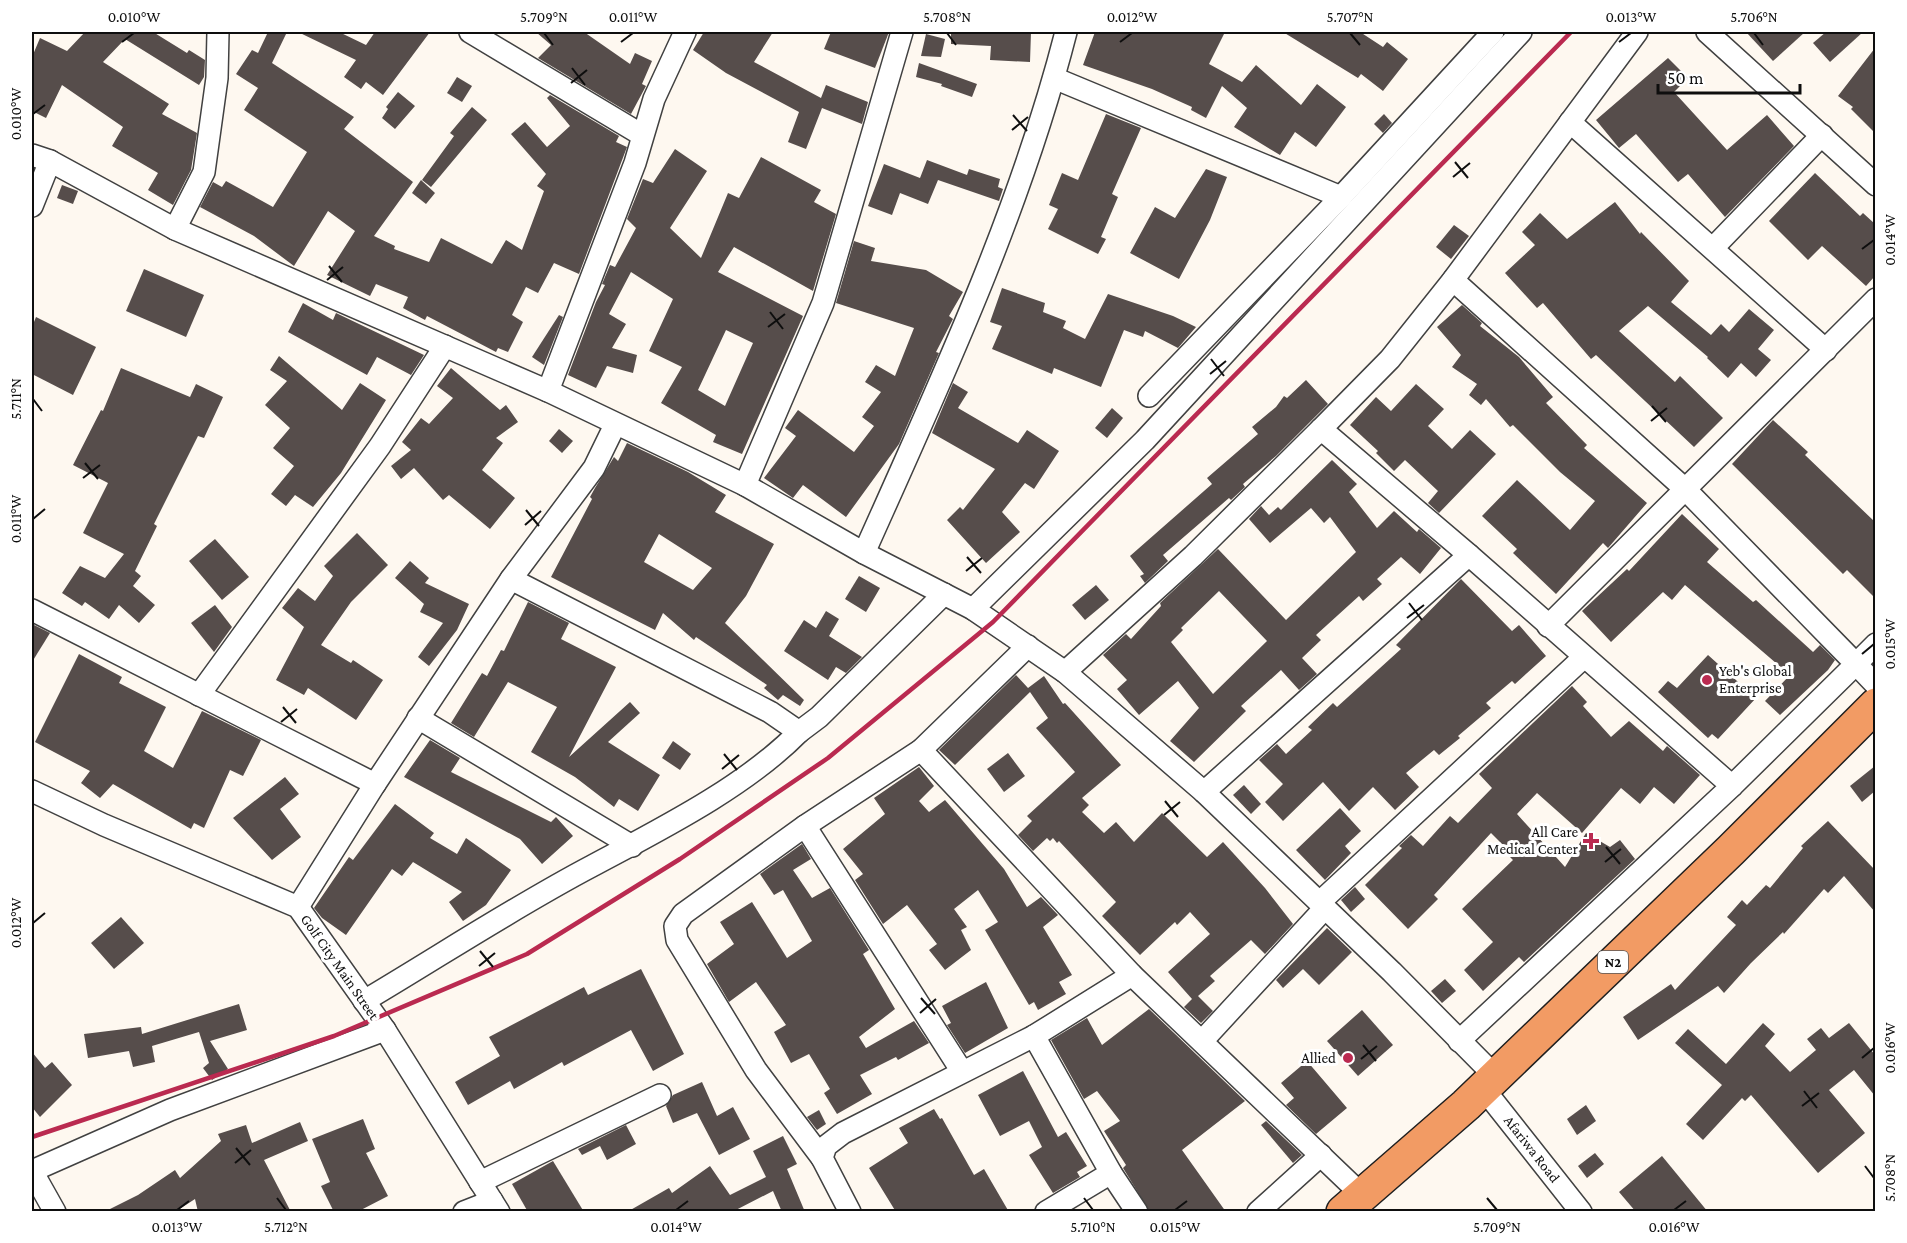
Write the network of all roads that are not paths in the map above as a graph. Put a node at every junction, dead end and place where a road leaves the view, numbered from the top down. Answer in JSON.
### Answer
{"nodes":[{"id":1,"x":218,"y":32,"type":"edge"},
{"id":2,"x":470,"y":32,"type":"edge"},
{"id":3,"x":685,"y":32,"type":"edge"},
{"id":4,"x":902,"y":32,"type":"edge"},
{"id":5,"x":1066,"y":32,"type":"edge"},
{"id":6,"x":1493,"y":32,"type":"edge"},
{"id":7,"x":1521,"y":32,"type":"edge"},
{"id":8,"x":1636,"y":32,"type":"edge"},
{"id":9,"x":1707,"y":32,"type":"edge"},
{"id":10,"x":1054,"y":78,"type":"junction"},
{"id":11,"x":1570,"y":122,"type":"junction"},
{"id":12,"x":642,"y":135,"type":"junction"},
{"id":13,"x":1822,"y":135,"type":"junction"},
{"id":14,"x":40,"y":158,"type":"edge"},
{"id":15,"x":1875,"y":185,"type":"edge"},
{"id":16,"x":1341,"y":198,"type":"junction"},
{"id":17,"x":32,"y":207,"type":"edge"},
{"id":18,"x":175,"y":230,"type":"junction"},
{"id":19,"x":1713,"y":248,"type":"junction"},
{"id":20,"x":1454,"y":280,"type":"junction"},
{"id":21,"x":1875,"y":299,"type":"edge"},
{"id":22,"x":445,"y":346,"type":"junction"},
{"id":23,"x":1826,"y":350,"type":"junction"},
{"id":24,"x":548,"y":391,"type":"junction"},
{"id":25,"x":1149,"y":396,"type":"dead end"},
{"id":26,"x":615,"y":425,"type":"junction"},
{"id":27,"x":1321,"y":429,"type":"junction"},
{"id":28,"x":745,"y":485,"type":"junction"},
{"id":29,"x":1685,"y":489,"type":"junction"},
{"id":30,"x":864,"y":553,"type":"junction"},
{"id":31,"x":1468,"y":555,"type":"junction"},
{"id":32,"x":511,"y":579,"type":"junction"},
{"id":33,"x":944,"y":594,"type":"junction"},
{"id":34,"x":973,"y":609,"type":"junction"},
{"id":35,"x":32,"y":610,"type":"edge"},
{"id":36,"x":1548,"y":626,"type":"junction"},
{"id":37,"x":1875,"y":644,"type":"edge"},
{"id":38,"x":1028,"y":646,"type":"junction"},
{"id":39,"x":1583,"y":658,"type":"junction"},
{"id":40,"x":1856,"y":664,"type":"junction"},
{"id":41,"x":1065,"y":672,"type":"junction"},
{"id":42,"x":1875,"y":685,"type":"edge"},
{"id":43,"x":199,"y":695,"type":"junction"},
{"id":44,"x":1875,"y":705,"type":"edge"},
{"id":45,"x":418,"y":718,"type":"junction"},
{"id":46,"x":799,"y":732,"type":"junction"},
{"id":47,"x":921,"y":750,"type":"junction"},
{"id":48,"x":375,"y":784,"type":"junction"},
{"id":49,"x":1732,"y":786,"type":"junction"},
{"id":50,"x":32,"y":791,"type":"edge"},
{"id":51,"x":1204,"y":792,"type":"junction"},
{"id":52,"x":805,"y":826,"type":"junction"},
{"id":53,"x":632,"y":846,"type":"junction"},
{"id":54,"x":1323,"y":905,"type":"junction"},
{"id":55,"x":298,"y":907,"type":"junction"},
{"id":56,"x":1132,"y":975,"type":"junction"},
{"id":57,"x":364,"y":1001,"type":"junction"},
{"id":58,"x":386,"y":1030,"type":"junction"},
{"id":59,"x":1034,"y":1036,"type":"junction"},
{"id":60,"x":1203,"y":1040,"type":"junction"},
{"id":61,"x":1459,"y":1041,"type":"junction"},
{"id":62,"x":961,"y":1070,"type":"junction"},
{"id":63,"x":1489,"y":1082,"type":"junction"},
{"id":64,"x":660,"y":1095,"type":"dead end"},
{"id":65,"x":1321,"y":1155,"type":"junction"},
{"id":66,"x":822,"y":1158,"type":"junction"},
{"id":67,"x":32,"y":1171,"type":"edge"},
{"id":68,"x":1111,"y":1173,"type":"junction"},
{"id":69,"x":480,"y":1182,"type":"junction"},
{"id":70,"x":1353,"y":1203,"type":"edge"},
{"id":71,"x":496,"y":1206,"type":"edge"},
{"id":72,"x":55,"y":1212,"type":"edge"},
{"id":73,"x":465,"y":1212,"type":"edge"},
{"id":74,"x":850,"y":1212,"type":"edge"},
{"id":75,"x":1046,"y":1212,"type":"edge"},
{"id":76,"x":1137,"y":1212,"type":"edge"},
{"id":77,"x":1258,"y":1212,"type":"edge"},
{"id":78,"x":1581,"y":1212,"type":"edge"}],
"edges":[{"from":1,"to":18,"type":"street"},
{"from":2,"to":12,"type":"street"},
{"from":3,"to":12,"type":"street"},
{"from":4,"to":28,"type":"street"},
{"from":5,"to":10,"type":"street"},
{"from":6,"to":16,"type":"street"},
{"from":7,"to":34,"type":"street"},
{"from":8,"to":11,"type":"street"},
{"from":9,"to":13,"type":"street"},
{"from":10,"to":16,"type":"street"},
{"from":10,"to":30,"type":"street"},
{"from":11,"to":19,"type":"street"},
{"from":11,"to":20,"type":"street"},
{"from":12,"to":24,"type":"street"},
{"from":13,"to":15,"type":"street"},
{"from":13,"to":19,"type":"street"},
{"from":14,"to":17,"type":"street"},
{"from":14,"to":18,"type":"street","name":"Afariwa Road"},
{"from":16,"to":25,"type":"street"},
{"from":18,"to":22,"type":"street","name":"Afariwa Road"},
{"from":19,"to":23,"type":"street"},
{"from":20,"to":27,"type":"street"},
{"from":20,"to":29,"type":"street"},
{"from":21,"to":23,"type":"street"},
{"from":22,"to":24,"type":"street","name":"Afariwa Road"},
{"from":22,"to":43,"type":"street"},
{"from":23,"to":29,"type":"street"},
{"from":24,"to":26,"type":"street","name":"Afariwa Road"},
{"from":26,"to":28,"type":"street","name":"Afariwa Road"},
{"from":26,"to":32,"type":"street"},
{"from":27,"to":31,"type":"street"},
{"from":27,"to":41,"type":"street"},
{"from":28,"to":30,"type":"street","name":"Afariwa Road"},
{"from":29,"to":36,"type":"street"},
{"from":29,"to":40,"type":"street"},
{"from":30,"to":33,"type":"street","name":"Afariwa Road"},
{"from":31,"to":36,"type":"street"},
{"from":31,"to":51,"type":"street"},
{"from":32,"to":45,"type":"street"},
{"from":32,"to":46,"type":"street"},
{"from":33,"to":34,"type":"street","name":"Afariwa Road"},
{"from":33,"to":46,"type":"street"},
{"from":34,"to":38,"type":"street","name":"Afariwa Road"},
{"from":35,"to":43,"type":"street"},
{"from":36,"to":39,"type":"street"},
{"from":37,"to":40,"type":"street"},
{"from":38,"to":41,"type":"street","name":"Afariwa Road"},
{"from":38,"to":47,"type":"street"},
{"from":39,"to":49,"type":"street"},
{"from":39,"to":54,"type":"street"},
{"from":40,"to":42,"type":"street"},
{"from":40,"to":49,"type":"street"},
{"from":41,"to":51,"type":"street","name":"Afariwa Road"},
{"from":43,"to":48,"type":"street"},
{"from":44,"to":63,"type":"highway","number":"N2"},
{"from":45,"to":48,"type":"street"},
{"from":45,"to":53,"type":"street"},
{"from":46,"to":53,"type":"street"},
{"from":47,"to":52,"type":"street"},
{"from":47,"to":56,"type":"street"},
{"from":48,"to":55,"type":"street"},
{"from":49,"to":61,"type":"street"},
{"from":50,"to":55,"type":"street","name":"Golf City Main Street"},
{"from":51,"to":54,"type":"street","name":"Afariwa Road"},
{"from":52,"to":62,"type":"street"},
{"from":52,"to":66,"type":"street"},
{"from":53,"to":57,"type":"street"},
{"from":54,"to":60,"type":"street"},
{"from":54,"to":61,"type":"street","name":"Afariwa Road"},
{"from":55,"to":57,"type":"street","name":"Golf City Main Street"},
{"from":56,"to":59,"type":"street"},
{"from":56,"to":60,"type":"street"},
{"from":57,"to":58,"type":"street","name":"Golf City Main Street"},
{"from":58,"to":67,"type":"street"},
{"from":58,"to":69,"type":"street","name":"Golf City Main Street"},
{"from":59,"to":62,"type":"street"},
{"from":59,"to":68,"type":"street"},
{"from":60,"to":65,"type":"street"},
{"from":61,"to":63,"type":"street","name":"Afariwa Road"},
{"from":62,"to":66,"type":"street"},
{"from":63,"to":70,"type":"highway","number":"N2"},
{"from":63,"to":78,"type":"street","name":"Afariwa Road"},
{"from":64,"to":69,"type":"street"},
{"from":65,"to":70,"type":"street"},
{"from":65,"to":77,"type":"street"},
{"from":66,"to":74,"type":"street"},
{"from":67,"to":72,"type":"street"},
{"from":68,"to":75,"type":"street"},
{"from":68,"to":76,"type":"street"},
{"from":69,"to":71,"type":"street","name":"Golf City Main Street"},
{"from":71,"to":73,"type":"street"}]}
